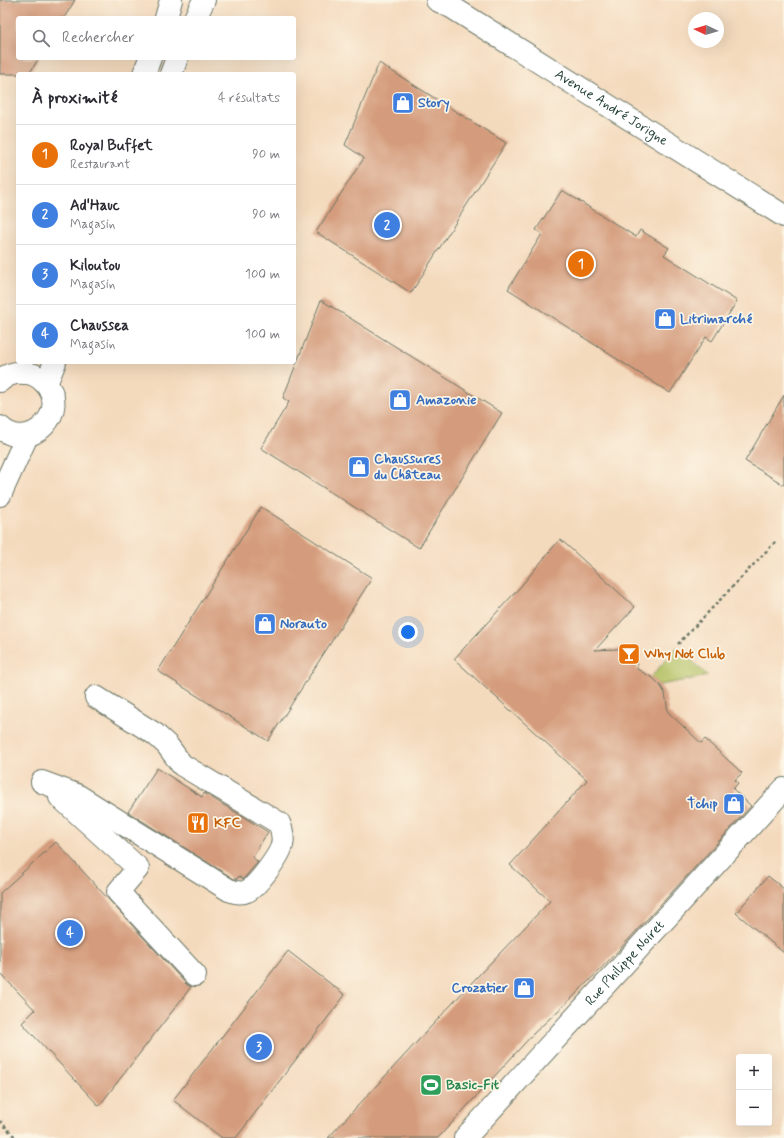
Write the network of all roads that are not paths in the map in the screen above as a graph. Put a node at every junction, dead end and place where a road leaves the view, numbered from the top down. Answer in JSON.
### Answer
{"nodes":[{"id":1,"x":171,"y":0,"type":"edge"},
{"id":2,"x":204,"y":0,"type":"edge"},
{"id":3,"x":449,"y":3,"type":"edge"},
{"id":4,"x":167,"y":16,"type":"edge"},
{"id":5,"x":196,"y":16,"type":"edge"},
{"id":6,"x":149,"y":60,"type":"edge"},
{"id":7,"x":176,"y":60,"type":"edge"},
{"id":8,"x":145,"y":72,"type":"edge"},
{"id":9,"x":172,"y":72,"type":"edge"},
{"id":10,"x":784,"y":216,"type":"edge"},
{"id":11,"x":54,"y":364,"type":"edge"},
{"id":12,"x":9,"y":374,"type":"edge"},
{"id":13,"x":46,"y":384,"type":"junction"},
{"id":14,"x":0,"y":427,"type":"edge"},
{"id":15,"x":27,"y":436,"type":"junction"},
{"id":16,"x":0,"y":496,"type":"edge"},
{"id":17,"x":96,"y":697,"type":"dead end"},
{"id":18,"x":784,"y":789,"type":"edge"},
{"id":19,"x":195,"y":975,"type":"dead end"},
{"id":20,"x":465,"y":1138,"type":"edge"}],
"edges":[{"from":1,"to":4,"type":"street"},
{"from":2,"to":5,"type":"street"},
{"from":3,"to":10,"type":"street","name":"Avenue André Jorigne"},
{"from":6,"to":8,"type":"street"},
{"from":7,"to":9,"type":"street"},
{"from":11,"to":13,"type":"street"},
{"from":12,"to":13,"type":"street"},
{"from":13,"to":15,"type":"street"},
{"from":14,"to":15,"type":"street"},
{"from":15,"to":16,"type":"street"},
{"from":17,"to":19,"type":"street"},
{"from":18,"to":20,"type":"street","name":"Rue Philippe Noiret"}]}
